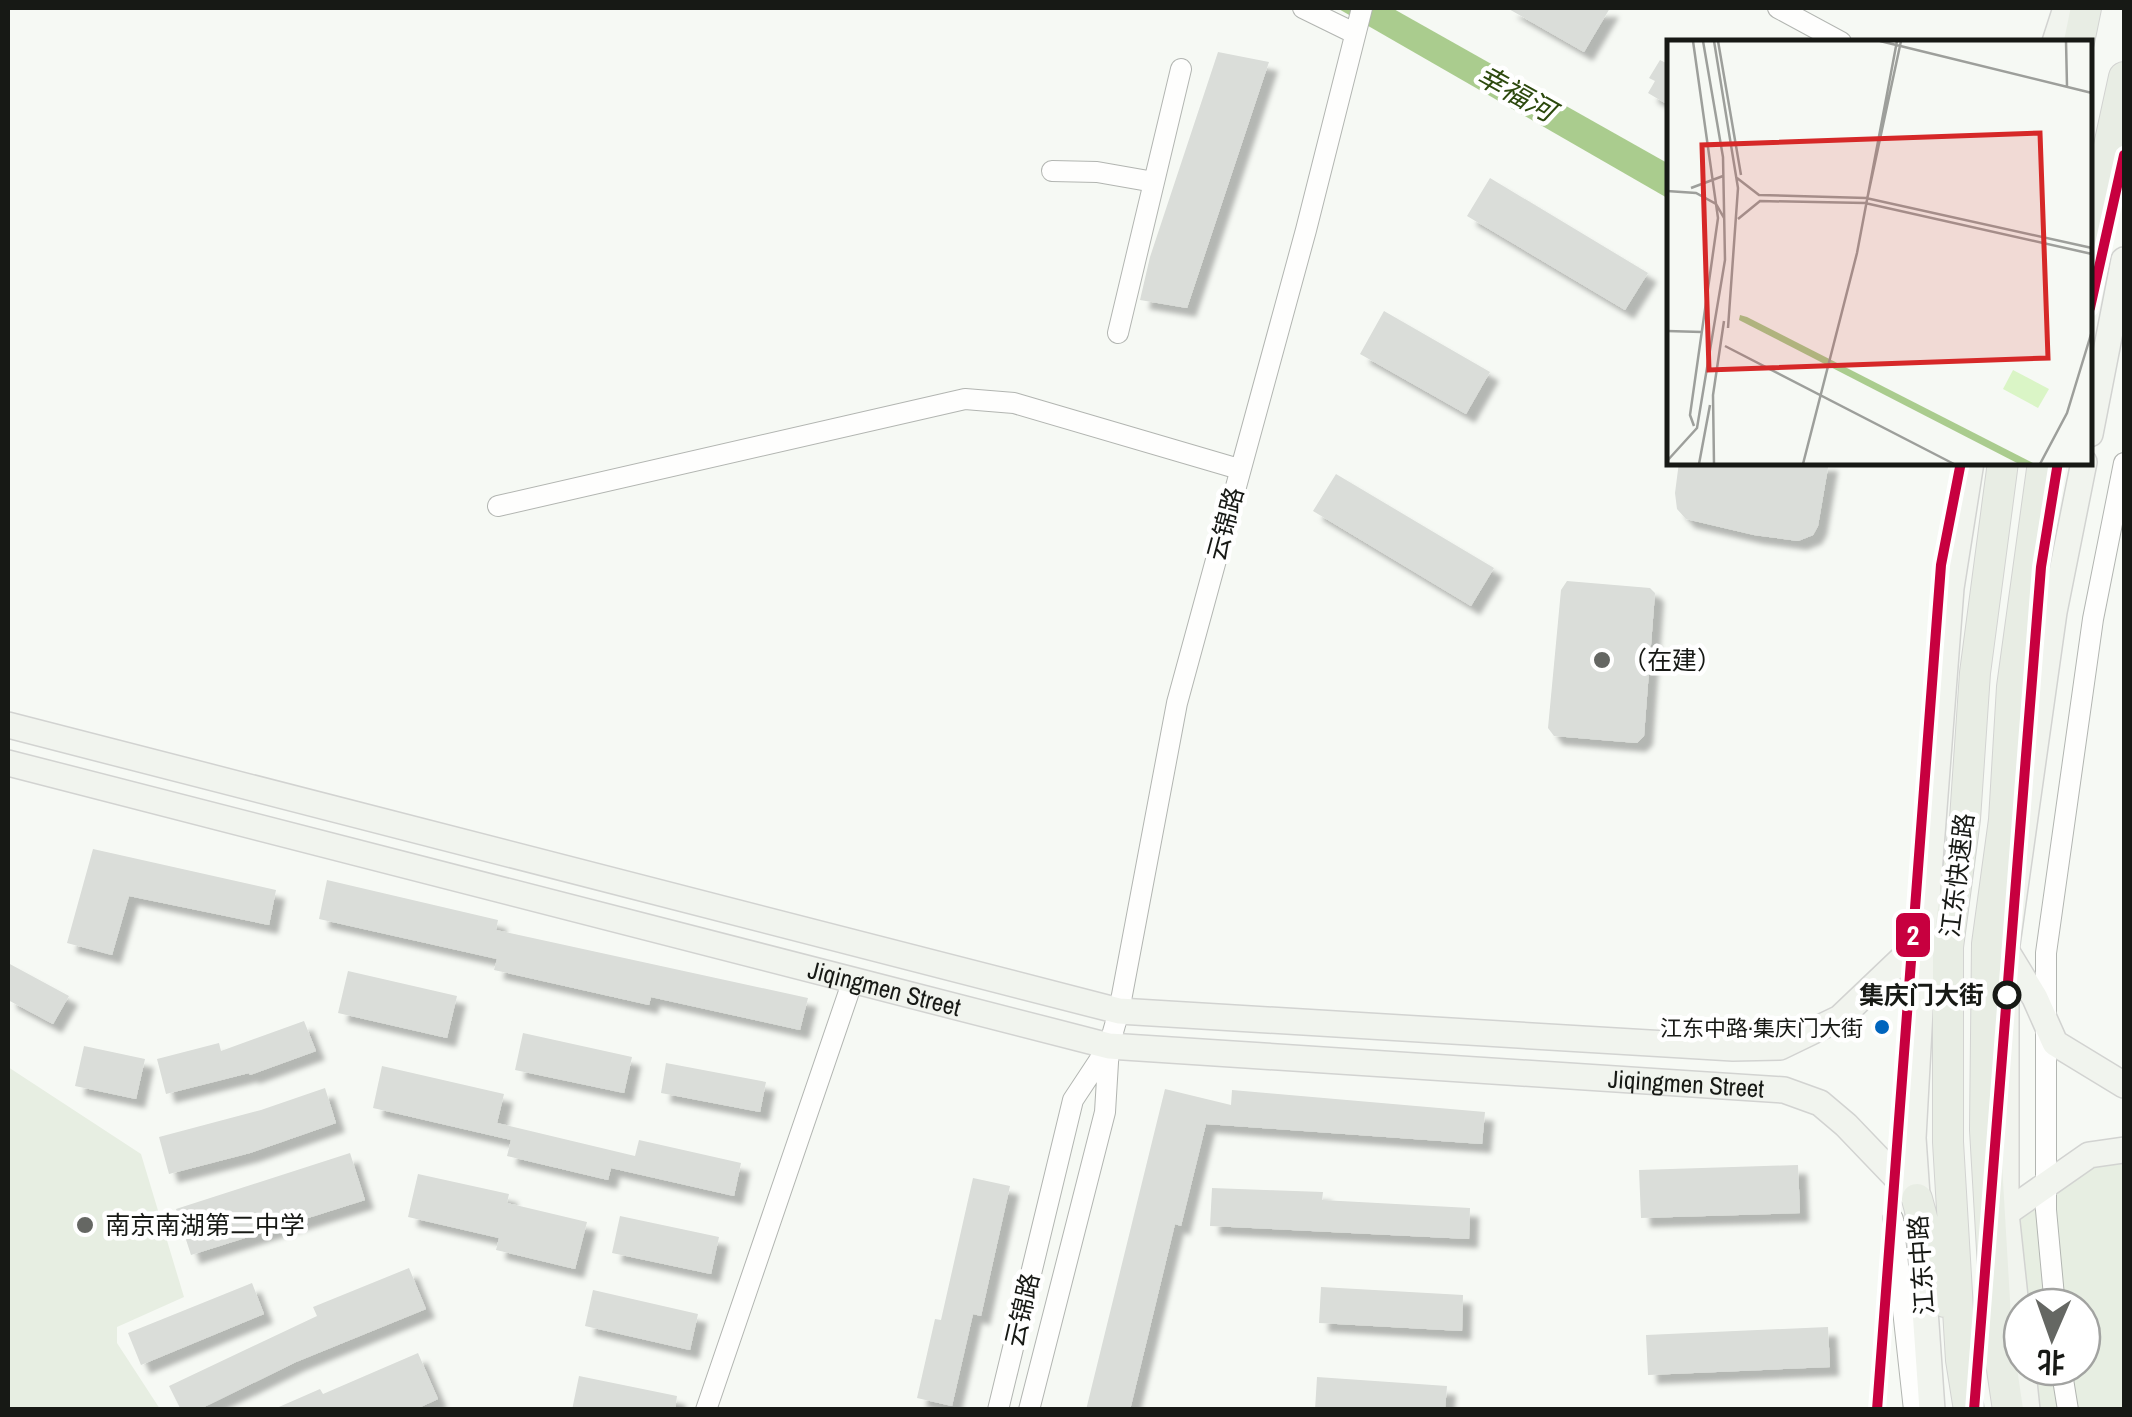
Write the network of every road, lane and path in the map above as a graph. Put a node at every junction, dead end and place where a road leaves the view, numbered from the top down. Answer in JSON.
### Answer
{"nodes":[{"id":1,"x":1304,"y":8,"type":"edge"},
{"id":2,"x":1362,"y":8,"type":"edge"},
{"id":3,"x":1778,"y":8,"type":"edge"},
{"id":4,"x":2066,"y":8,"type":"edge"},
{"id":5,"x":2086,"y":8,"type":"edge"},
{"id":6,"x":1354,"y":33,"type":"junction"},
{"id":7,"x":1837,"y":40,"type":"edge"},
{"id":8,"x":2056,"y":40,"type":"edge"},
{"id":9,"x":2079,"y":40,"type":"edge"},
{"id":10,"x":1181,"y":69,"type":"dead end"},
{"id":11,"x":2124,"y":77,"type":"edge"},
{"id":12,"x":1052,"y":172,"type":"dead end"},
{"id":13,"x":1154,"y":182,"type":"junction"},
{"id":14,"x":2092,"y":223,"type":"edge"},
{"id":15,"x":2124,"y":260,"type":"edge"},
{"id":16,"x":1118,"y":333,"type":"dead end"},
{"id":17,"x":2092,"y":424,"type":"edge"},
{"id":18,"x":2124,"y":463,"type":"edge"},
{"id":19,"x":1971,"y":465,"type":"edge"},
{"id":20,"x":2003,"y":465,"type":"edge"},
{"id":21,"x":2043,"y":465,"type":"edge"},
{"id":22,"x":2083,"y":465,"type":"edge"},
{"id":23,"x":1239,"y":470,"type":"junction"},
{"id":24,"x":498,"y":506,"type":"dead end"},
{"id":25,"x":8,"y":725,"type":"edge"},
{"id":26,"x":8,"y":763,"type":"edge"},
{"id":27,"x":1924,"y":938,"type":"junction"},
{"id":28,"x":2006,"y":950,"type":"junction"},
{"id":29,"x":853,"y":980,"type":"junction"},
{"id":30,"x":1119,"y":1012,"type":"junction"},
{"id":31,"x":2046,"y":1022,"type":"junction"},
{"id":32,"x":1109,"y":1046,"type":"junction"},
{"id":33,"x":2124,"y":1086,"type":"edge"},
{"id":34,"x":2124,"y":1150,"type":"edge"},
{"id":35,"x":2045,"y":1185,"type":"junction"},
{"id":36,"x":1905,"y":1209,"type":"junction"},
{"id":37,"x":2006,"y":1213,"type":"junction"},
{"id":38,"x":2053,"y":1287,"type":"edge"},
{"id":39,"x":1962,"y":1360,"type":"junction"},
{"id":40,"x":2001,"y":1360,"type":"junction"},
{"id":41,"x":706,"y":1410,"type":"edge"},
{"id":42,"x":998,"y":1410,"type":"edge"},
{"id":43,"x":1029,"y":1410,"type":"edge"},
{"id":44,"x":1914,"y":1410,"type":"edge"},
{"id":45,"x":1932,"y":1410,"type":"edge"},
{"id":46,"x":1969,"y":1410,"type":"edge"},
{"id":47,"x":2008,"y":1410,"type":"edge"},
{"id":48,"x":2027,"y":1410,"type":"edge"}],
"edges":[{"from":1,"to":6,"type":"street"},
{"from":2,"to":6,"type":"street","name":"云锦路"},
{"from":3,"to":7,"type":"street"},
{"from":4,"to":8,"type":"main road"},
{"from":5,"to":9,"type":"highway"},
{"from":6,"to":23,"type":"street","name":"云锦路"},
{"from":10,"to":13,"type":"street"},
{"from":11,"to":14,"type":"highway"},
{"from":12,"to":13,"type":"street"},
{"from":13,"to":16,"type":"street"},
{"from":15,"to":17,"type":"main road"},
{"from":18,"to":31,"type":"street"},
{"from":19,"to":27,"type":"main road","name":"江东中路"},
{"from":20,"to":39,"type":"highway","name":"江东快速路"},
{"from":21,"to":40,"type":"highway","name":"江东快速路"},
{"from":22,"to":28,"type":"main road"},
{"from":23,"to":24,"type":"street"},
{"from":23,"to":30,"type":"street","name":"云锦路"},
{"from":25,"to":30,"type":"main road","name":"Jiqingmen Street"},
{"from":26,"to":29,"type":"main road","name":"Jiqingmen Street"},
{"from":27,"to":30,"type":"main road","name":"Jiqingmen Street"},
{"from":27,"to":36,"type":"main road","name":"江东中路"},
{"from":28,"to":31,"type":"main road"},
{"from":28,"to":37,"type":"main road"},
{"from":29,"to":32,"type":"main road","name":"Jiqingmen Street"},
{"from":29,"to":41,"type":"street"},
{"from":30,"to":32,"type":"street","name":"云锦路"},
{"from":31,"to":33,"type":"main road"},
{"from":31,"to":35,"type":"street"},
{"from":32,"to":36,"type":"main road","name":"Jiqingmen Street"},
{"from":32,"to":42,"type":"street","name":"云锦路"},
{"from":32,"to":43,"type":"street","name":"云锦路"},
{"from":34,"to":35,"type":"main road"},
{"from":35,"to":37,"type":"main road"},
{"from":35,"to":38,"type":"street"},
{"from":36,"to":39,"type":"highway"},
{"from":36,"to":44,"type":"street","name":"江东中路"},
{"from":36,"to":45,"type":"main road","name":"江东中路"},
{"from":37,"to":40,"type":"highway"},
{"from":37,"to":48,"type":"main road"},
{"from":39,"to":46,"type":"highway","name":"江东快速路"},
{"from":40,"to":47,"type":"highway","name":"江东快速路"}]}
